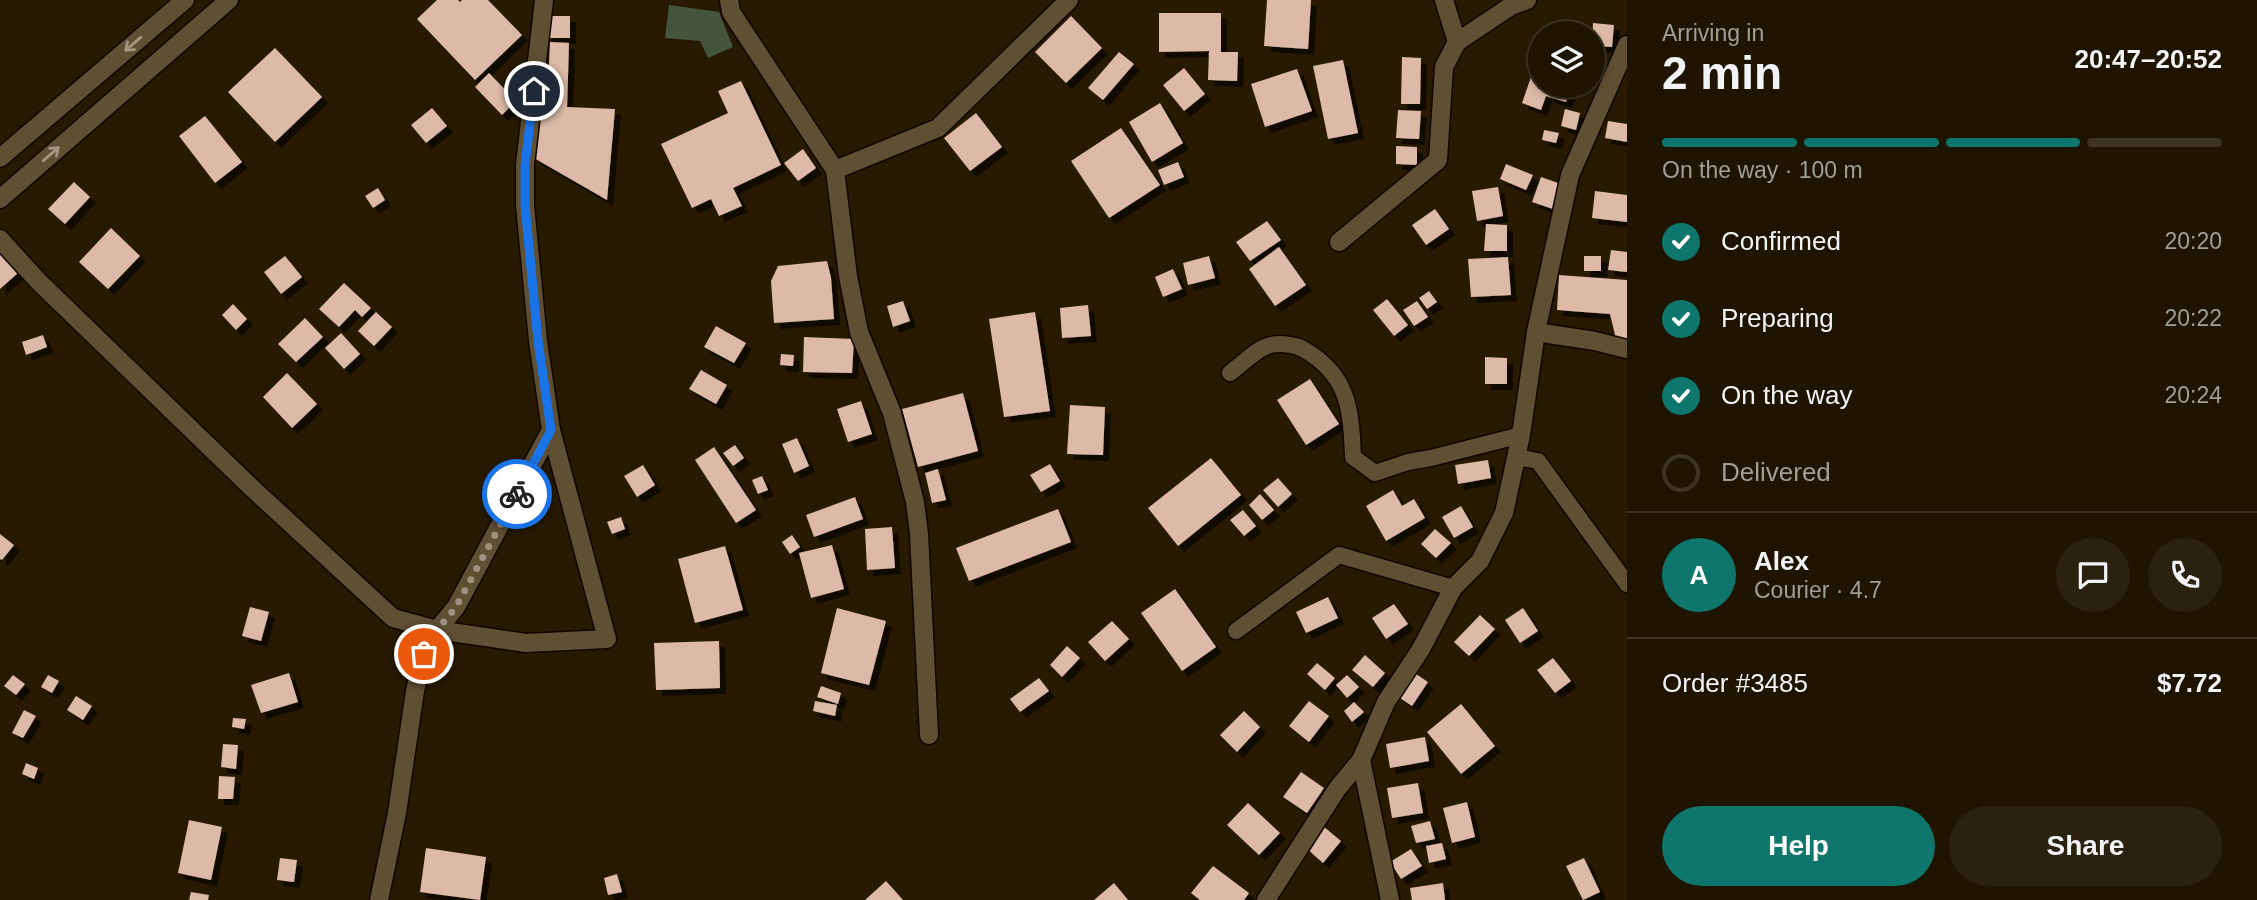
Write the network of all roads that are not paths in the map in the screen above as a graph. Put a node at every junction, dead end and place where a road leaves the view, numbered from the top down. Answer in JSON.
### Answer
{"nodes":[{"id":1,"x":185,"y":0,"type":"edge"},
{"id":2,"x":229,"y":0,"type":"edge"},
{"id":3,"x":544,"y":0,"type":"edge"},
{"id":4,"x":729,"y":0,"type":"edge"},
{"id":5,"x":1069,"y":0,"type":"edge"},
{"id":6,"x":1444,"y":0,"type":"edge"},
{"id":7,"x":1527,"y":0,"type":"edge"},
{"id":8,"x":1457,"y":42,"type":"junction"},
{"id":9,"x":1627,"y":45,"type":"edge"},
{"id":10,"x":0,"y":158,"type":"edge"},
{"id":11,"x":835,"y":170,"type":"junction"},
{"id":12,"x":0,"y":199,"type":"edge"},
{"id":13,"x":0,"y":239,"type":"edge"},
{"id":14,"x":1339,"y":242,"type":"dead end"},
{"id":15,"x":1536,"y":332,"type":"junction"},
{"id":16,"x":1627,"y":349,"type":"edge"},
{"id":17,"x":1230,"y":373,"type":"dead end"},
{"id":18,"x":551,"y":430,"type":"junction"},
{"id":19,"x":1521,"y":435,"type":"junction"},
{"id":20,"x":1516,"y":457,"type":"junction"},
{"id":21,"x":1627,"y":584,"type":"edge"},
{"id":22,"x":1453,"y":588,"type":"junction"},
{"id":23,"x":437,"y":630,"type":"junction"},
{"id":24,"x":1236,"y":631,"type":"dead end"},
{"id":25,"x":929,"y":735,"type":"dead end"},
{"id":26,"x":1361,"y":760,"type":"junction"},
{"id":27,"x":379,"y":900,"type":"edge"},
{"id":28,"x":1266,"y":900,"type":"edge"},
{"id":29,"x":1390,"y":900,"type":"edge"}],
"edges":[{"from":1,"to":10,"type":"street","one_way":true},
{"from":12,"to":2,"type":"street","one_way":true},
{"from":3,"to":18,"type":"street"},
{"from":4,"to":11,"type":"street"},
{"from":5,"to":11,"type":"street"},
{"from":6,"to":8,"type":"street"},
{"from":7,"to":8,"type":"street"},
{"from":8,"to":14,"type":"street"},
{"from":9,"to":15,"type":"street"},
{"from":11,"to":25,"type":"street"},
{"from":13,"to":23,"type":"street"},
{"from":15,"to":16,"type":"street"},
{"from":15,"to":19,"type":"street"},
{"from":17,"to":19,"type":"lane"},
{"from":18,"to":23,"type":"street"},
{"from":18,"to":23,"type":"street"},
{"from":19,"to":20,"type":"street"},
{"from":20,"to":21,"type":"lane"},
{"from":20,"to":22,"type":"street"},
{"from":22,"to":24,"type":"lane"},
{"from":22,"to":26,"type":"street"},
{"from":23,"to":27,"type":"street"},
{"from":26,"to":28,"type":"street"},
{"from":26,"to":29,"type":"street"}]}
